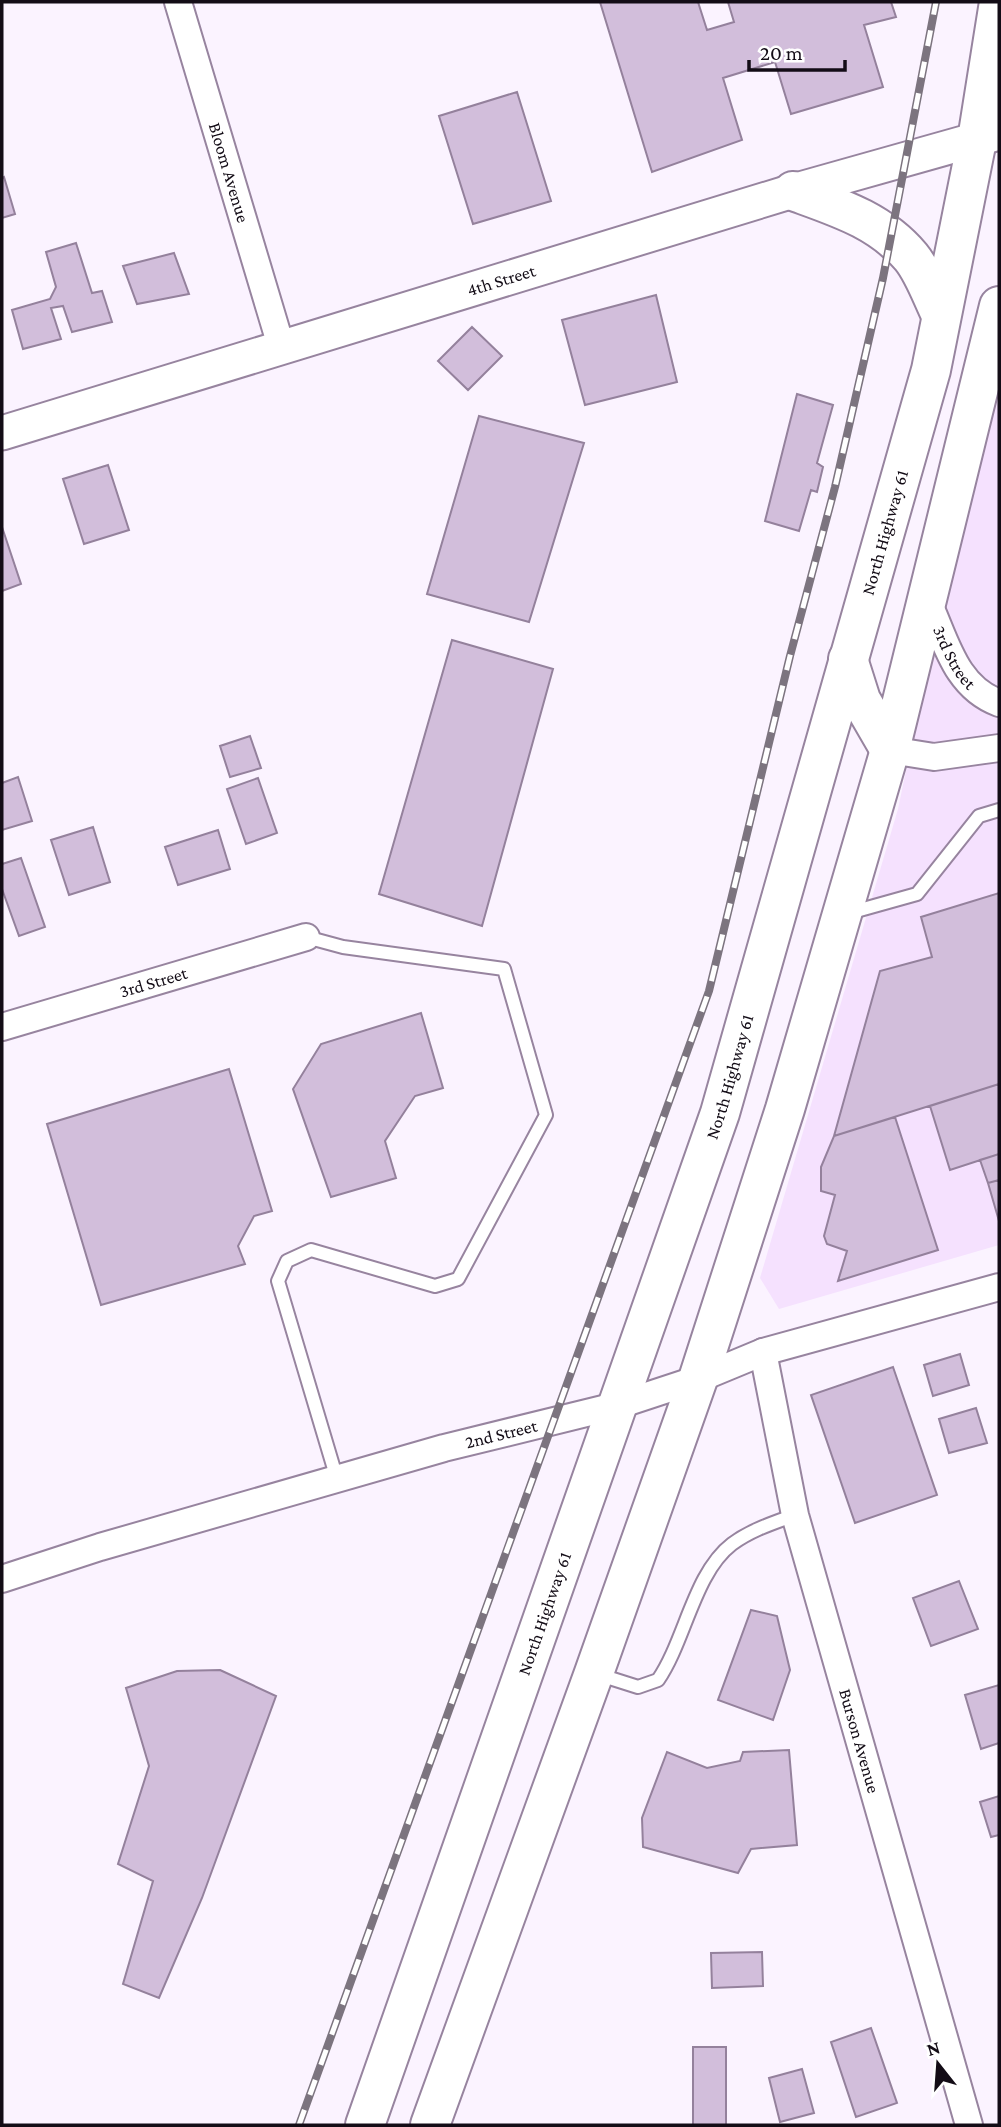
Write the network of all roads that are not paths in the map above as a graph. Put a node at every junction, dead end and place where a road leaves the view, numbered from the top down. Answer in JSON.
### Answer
{"nodes":[{"id":1,"x":178,"y":2,"type":"edge"},
{"id":2,"x":999,"y":2,"type":"edge"},
{"id":3,"x":988,"y":136,"type":"edge"},
{"id":4,"x":793,"y":191,"type":"junction"},
{"id":5,"x":999,"y":306,"type":"edge"},
{"id":6,"x":941,"y":315,"type":"junction"},
{"id":7,"x":281,"y":346,"type":"junction"},
{"id":8,"x":2,"y":433,"type":"edge"},
{"id":9,"x":926,"y":598,"type":"junction"},
{"id":10,"x":848,"y":659,"type":"junction"},
{"id":11,"x":999,"y":703,"type":"edge"},
{"id":12,"x":999,"y":748,"type":"edge"},
{"id":13,"x":890,"y":750,"type":"junction"},
{"id":14,"x":999,"y":810,"type":"edge"},
{"id":15,"x":842,"y":915,"type":"junction"},
{"id":16,"x":306,"y":937,"type":"joint"},
{"id":17,"x":2,"y":1027,"type":"edge"},
{"id":18,"x":999,"y":1287,"type":"edge"},
{"id":19,"x":763,"y":1352,"type":"junction"},
{"id":20,"x":698,"y":1379,"type":"junction"},
{"id":21,"x":619,"y":1405,"type":"junction"},
{"id":22,"x":337,"y":1479,"type":"junction"},
{"id":23,"x":795,"y":1515,"type":"junction"},
{"id":24,"x":2,"y":1580,"type":"edge"},
{"id":25,"x":594,"y":1673,"type":"junction"},
{"id":26,"x":365,"y":2125,"type":"edge"},
{"id":27,"x":430,"y":2125,"type":"edge"},
{"id":28,"x":969,"y":2125,"type":"edge"}],
"edges":[{"from":1,"to":7,"type":"street","name":"Bloom Avenue"},
{"from":2,"to":3,"type":"main road","name":"North Highway 61"},
{"from":3,"to":4,"type":"street","name":"4th Street"},
{"from":3,"to":6,"type":"main road","name":"North Highway 61"},
{"from":4,"to":6,"type":"main road"},
{"from":4,"to":7,"type":"street","name":"4th Street"},
{"from":5,"to":9,"type":"main road"},
{"from":6,"to":10,"type":"main road","name":"North Highway 61"},
{"from":7,"to":8,"type":"street","name":"4th Street"},
{"from":9,"to":11,"type":"street","name":"3rd Street"},
{"from":9,"to":13,"type":"main road"},
{"from":10,"to":13,"type":"main road"},
{"from":10,"to":21,"type":"main road","name":"North Highway 61"},
{"from":12,"to":13,"type":"street"},
{"from":13,"to":15,"type":"main road"},
{"from":14,"to":15,"type":"lane"},
{"from":15,"to":20,"type":"main road"},
{"from":16,"to":17,"type":"street","name":"3rd Street"},
{"from":16,"to":22,"type":"lane"},
{"from":18,"to":19,"type":"street","name":"2nd Street"},
{"from":19,"to":20,"type":"street","name":"2nd Street"},
{"from":19,"to":23,"type":"street","name":"Burson Avenue"},
{"from":20,"to":21,"type":"street","name":"2nd Street"},
{"from":20,"to":25,"type":"main road"},
{"from":21,"to":22,"type":"street","name":"2nd Street"},
{"from":21,"to":26,"type":"main road","name":"North Highway 61"},
{"from":22,"to":24,"type":"street","name":"2nd Street"},
{"from":23,"to":25,"type":"lane"},
{"from":23,"to":28,"type":"street","name":"Burson Avenue"},
{"from":25,"to":27,"type":"main road"}]}
